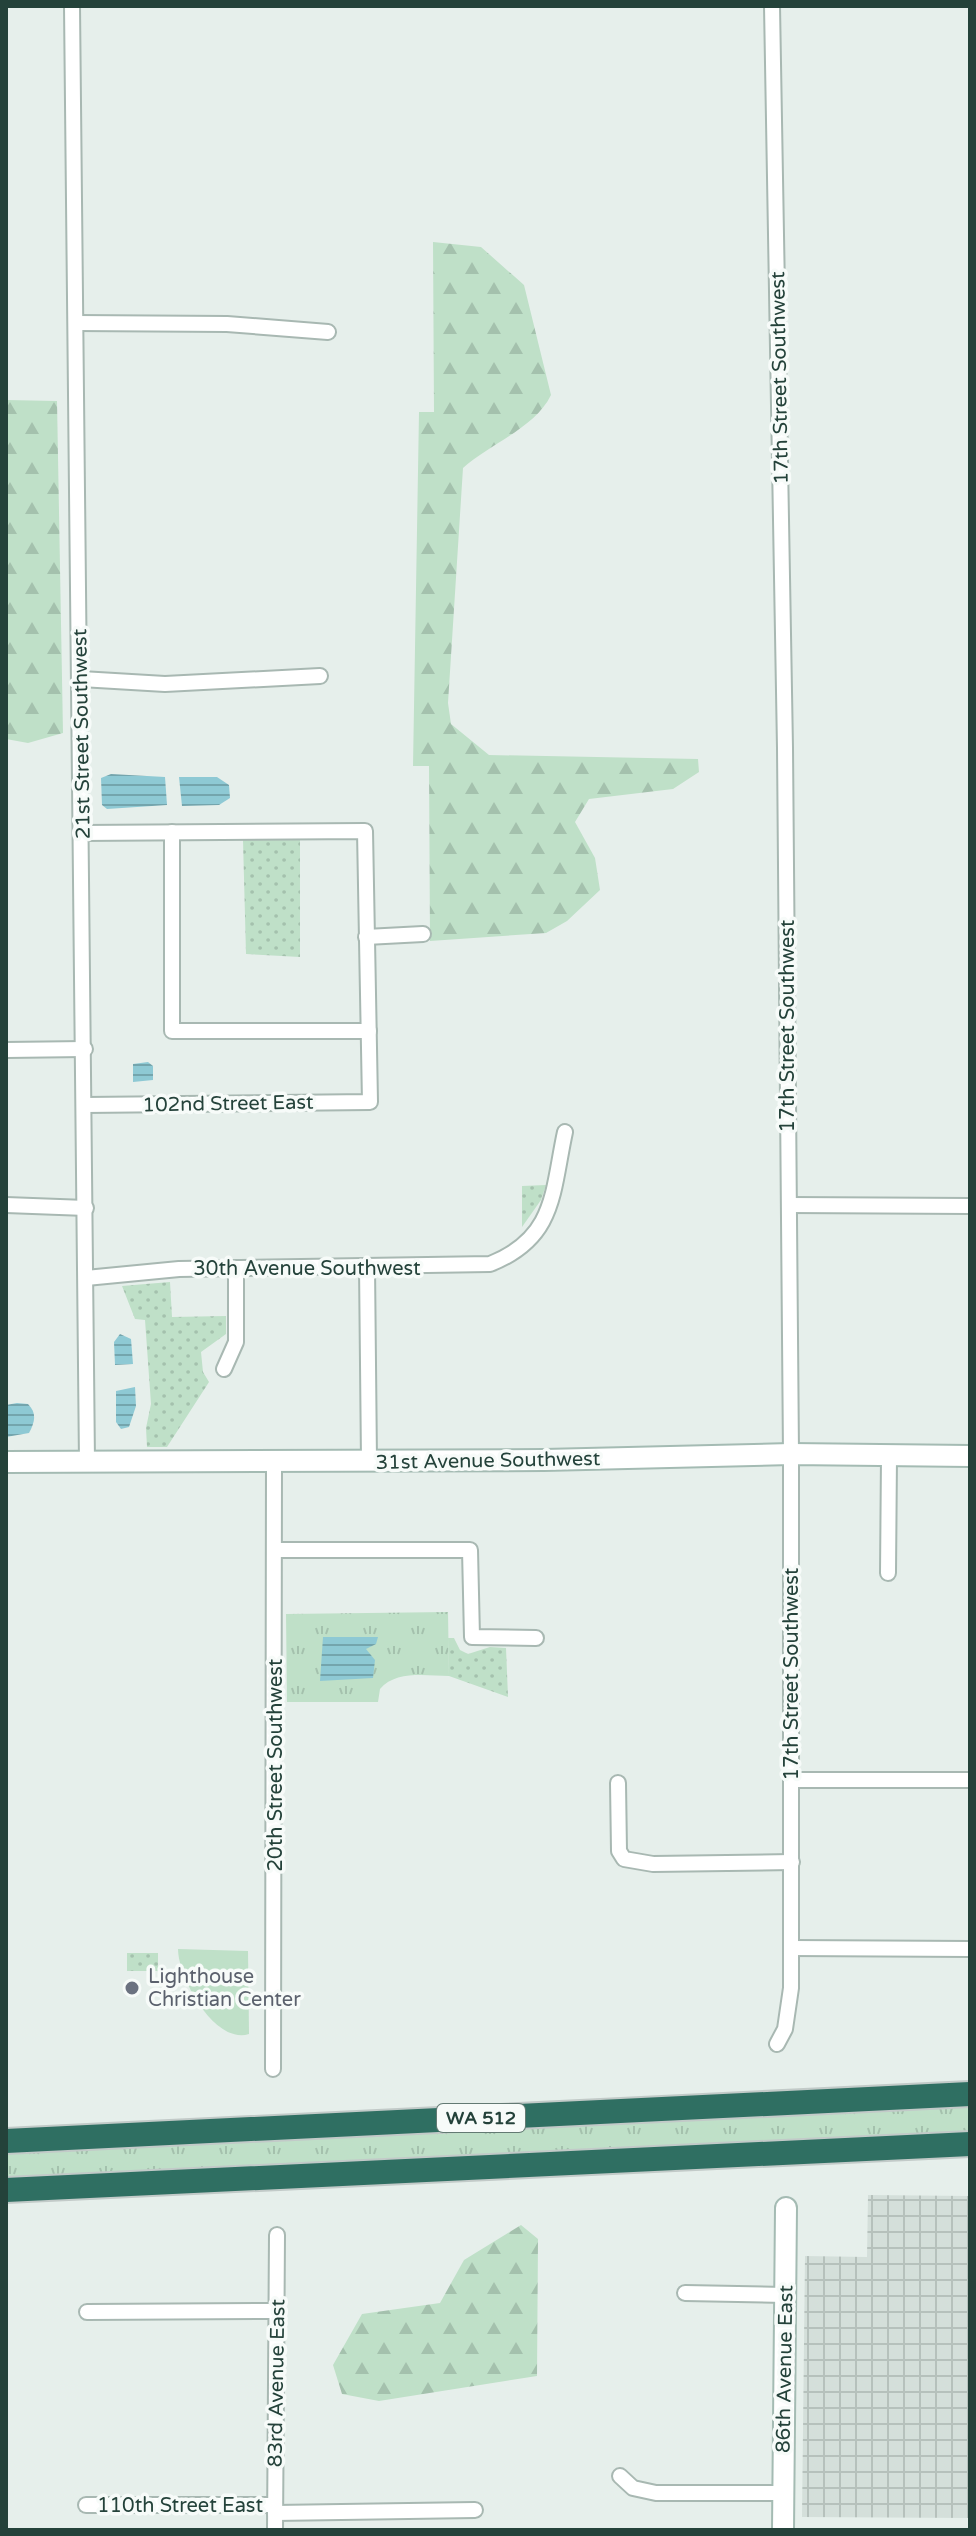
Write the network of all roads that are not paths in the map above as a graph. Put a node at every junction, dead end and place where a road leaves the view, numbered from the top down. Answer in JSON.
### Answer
{"nodes":[{"id":1,"x":72,"y":6,"type":"edge"},
{"id":2,"x":772,"y":6,"type":"edge"},
{"id":3,"x":76,"y":323,"type":"junction"},
{"id":4,"x":328,"y":332,"type":"dead end"},
{"id":5,"x":320,"y":676,"type":"dead end"},
{"id":6,"x":81,"y":679,"type":"junction"},
{"id":7,"x":172,"y":832,"type":"junction"},
{"id":8,"x":82,"y":833,"type":"junction"},
{"id":9,"x":423,"y":934,"type":"dead end"},
{"id":10,"x":366,"y":937,"type":"junction"},
{"id":11,"x":369,"y":1031,"type":"junction"},
{"id":12,"x":85,"y":1049,"type":"junction"},
{"id":13,"x":6,"y":1050,"type":"edge"},
{"id":14,"x":85,"y":1105,"type":"junction"},
{"id":15,"x":565,"y":1132,"type":"dead end"},
{"id":16,"x":6,"y":1205,"type":"edge"},
{"id":17,"x":789,"y":1205,"type":"junction"},
{"id":18,"x":970,"y":1206,"type":"edge"},
{"id":19,"x":86,"y":1208,"type":"junction"},
{"id":20,"x":367,"y":1266,"type":"junction"},
{"id":21,"x":236,"y":1268,"type":"junction"},
{"id":22,"x":86,"y":1278,"type":"junction"},
{"id":23,"x":224,"y":1369,"type":"dead end"},
{"id":24,"x":791,"y":1454,"type":"junction"},
{"id":25,"x":970,"y":1456,"type":"edge"},
{"id":26,"x":889,"y":1457,"type":"junction"},
{"id":27,"x":369,"y":1461,"type":"junction"},
{"id":28,"x":6,"y":1462,"type":"edge"},
{"id":29,"x":87,"y":1462,"type":"junction"},
{"id":30,"x":274,"y":1462,"type":"junction"},
{"id":31,"x":274,"y":1550,"type":"junction"},
{"id":32,"x":888,"y":1573,"type":"dead end"},
{"id":33,"x":536,"y":1638,"type":"dead end"},
{"id":34,"x":791,"y":1780,"type":"junction"},
{"id":35,"x":970,"y":1780,"type":"edge"},
{"id":36,"x":618,"y":1783,"type":"dead end"},
{"id":37,"x":792,"y":1862,"type":"junction"},
{"id":38,"x":791,"y":1948,"type":"junction"},
{"id":39,"x":970,"y":1949,"type":"edge"},
{"id":40,"x":777,"y":2044,"type":"dead end"},
{"id":41,"x":273,"y":2069,"type":"dead end"},
{"id":42,"x":965,"y":2094,"type":"edge"},
{"id":43,"x":6,"y":2141,"type":"edge"},
{"id":44,"x":970,"y":2144,"type":"edge"},
{"id":45,"x":759,"y":2154,"type":"junction"},
{"id":46,"x":970,"y":2155,"type":"edge"},
{"id":47,"x":6,"y":2190,"type":"edge"},
{"id":48,"x":786,"y":2208,"type":"dead end"},
{"id":49,"x":277,"y":2235,"type":"dead end"},
{"id":50,"x":685,"y":2293,"type":"dead end"},
{"id":51,"x":784,"y":2295,"type":"junction"},
{"id":52,"x":276,"y":2311,"type":"junction"},
{"id":53,"x":87,"y":2312,"type":"dead end"},
{"id":54,"x":620,"y":2476,"type":"dead end"},
{"id":55,"x":783,"y":2493,"type":"junction"},
{"id":56,"x":86,"y":2505,"type":"dead end"},
{"id":57,"x":275,"y":2509,"type":"junction"},
{"id":58,"x":475,"y":2510,"type":"dead end"},
{"id":59,"x":275,"y":2530,"type":"edge"},
{"id":60,"x":783,"y":2530,"type":"edge"}],
"edges":[{"from":1,"to":3,"type":"street","name":"21st Street Southwest"},
{"from":2,"to":17,"type":"street","name":"17th Street Southwest"},
{"from":3,"to":4,"type":"street"},
{"from":3,"to":6,"type":"street","name":"21st Street Southwest"},
{"from":5,"to":6,"type":"street"},
{"from":6,"to":8,"type":"street","name":"21st Street Southwest"},
{"from":7,"to":8,"type":"street"},
{"from":7,"to":10,"type":"street"},
{"from":7,"to":11,"type":"street"},
{"from":8,"to":12,"type":"street","name":"21st Street Southwest"},
{"from":9,"to":10,"type":"street"},
{"from":10,"to":11,"type":"street"},
{"from":11,"to":14,"type":"street","name":"102nd Street East"},
{"from":12,"to":13,"type":"street"},
{"from":12,"to":14,"type":"street","name":"21st Street Southwest"},
{"from":14,"to":19,"type":"street","name":"21st Street Southwest"},
{"from":15,"to":20,"type":"street","name":"30th Avenue Southwest"},
{"from":16,"to":19,"type":"street"},
{"from":17,"to":18,"type":"street"},
{"from":17,"to":24,"type":"street","name":"17th Street Southwest"},
{"from":19,"to":22,"type":"street","name":"21st Street Southwest"},
{"from":20,"to":21,"type":"street","name":"30th Avenue Southwest"},
{"from":20,"to":27,"type":"street"},
{"from":21,"to":22,"type":"street","name":"30th Avenue Southwest"},
{"from":21,"to":23,"type":"street"},
{"from":22,"to":29,"type":"street","name":"21st Street Southwest"},
{"from":24,"to":26,"type":"street","name":"31st Avenue Southwest"},
{"from":24,"to":27,"type":"street","name":"31st Avenue Southwest"},
{"from":24,"to":34,"type":"street","name":"17th Street Southwest"},
{"from":25,"to":26,"type":"street","name":"31st Avenue Southwest"},
{"from":26,"to":32,"type":"street"},
{"from":27,"to":30,"type":"street","name":"31st Avenue Southwest"},
{"from":28,"to":29,"type":"street","name":"31st Avenue Southwest"},
{"from":29,"to":30,"type":"street","name":"31st Avenue Southwest"},
{"from":30,"to":31,"type":"street","name":"20th Street Southwest"},
{"from":31,"to":33,"type":"street"},
{"from":31,"to":41,"type":"street","name":"20th Street Southwest"},
{"from":34,"to":35,"type":"street"},
{"from":34,"to":37,"type":"street","name":"17th Street Southwest"},
{"from":36,"to":37,"type":"street"},
{"from":37,"to":38,"type":"street","name":"17th Street Southwest"},
{"from":38,"to":39,"type":"street"},
{"from":38,"to":40,"type":"street","name":"17th Street Southwest"},
{"from":42,"to":43,"type":"highway","number":"WA 512"},
{"from":44,"to":45,"type":"highway"},
{"from":45,"to":46,"type":"highway"},
{"from":45,"to":47,"type":"highway"},
{"from":48,"to":51,"type":"street","name":"86th Avenue East"},
{"from":49,"to":52,"type":"street","name":"83rd Avenue East"},
{"from":50,"to":51,"type":"street"},
{"from":51,"to":55,"type":"street","name":"86th Avenue East"},
{"from":52,"to":53,"type":"street"},
{"from":52,"to":57,"type":"street","name":"83rd Avenue East"},
{"from":54,"to":55,"type":"street"},
{"from":55,"to":60,"type":"street","name":"86th Avenue East"},
{"from":56,"to":57,"type":"street","name":"110th Street East"},
{"from":57,"to":58,"type":"street","name":"110th Street East"},
{"from":57,"to":59,"type":"street","name":"83rd Avenue East"}]}
